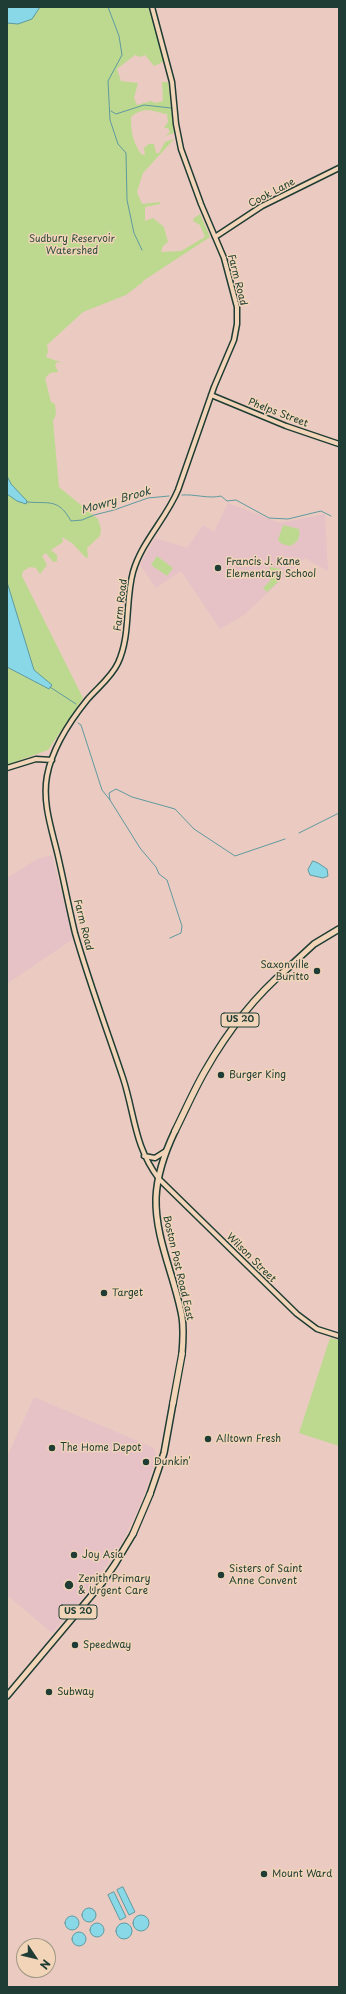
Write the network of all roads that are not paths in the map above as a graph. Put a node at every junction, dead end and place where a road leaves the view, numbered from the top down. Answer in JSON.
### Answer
{"nodes":[{"id":1,"x":152,"y":7,"type":"edge"},
{"id":2,"x":339,"y":168,"type":"edge"},
{"id":3,"x":215,"y":237,"type":"junction"},
{"id":4,"x":211,"y":395,"type":"junction"},
{"id":5,"x":339,"y":444,"type":"edge"},
{"id":6,"x":52,"y":760,"type":"junction"},
{"id":7,"x":7,"y":768,"type":"edge"},
{"id":8,"x":339,"y":929,"type":"edge"},
{"id":9,"x":288,"y":968,"type":"joint"},
{"id":10,"x":175,"y":1131,"type":"joint"},
{"id":11,"x":166,"y":1151,"type":"junction"},
{"id":12,"x":144,"y":1156,"type":"junction"},
{"id":13,"x":158,"y":1179,"type":"junction"},
{"id":14,"x":339,"y":1336,"type":"edge"},
{"id":15,"x":182,"y":1354,"type":"joint"},
{"id":16,"x":173,"y":1403,"type":"joint"},
{"id":17,"x":150,"y":1494,"type":"joint"},
{"id":18,"x":133,"y":1534,"type":"joint"},
{"id":19,"x":7,"y":1696,"type":"edge"}],
"edges":[{"from":1,"to":3,"type":"street","name":"Farm Road"},
{"from":2,"to":3,"type":"street","name":"Cook Lane"},
{"from":3,"to":4,"type":"street","name":"Farm Road"},
{"from":4,"to":5,"type":"street","name":"Phelps Street"},
{"from":4,"to":6,"type":"street","name":"Farm Road"},
{"from":6,"to":7,"type":"street"},
{"from":6,"to":12,"type":"street","name":"Farm Road"},
{"from":8,"to":9,"type":"main road","name":"Boston Post Road East","number":"US 20"},
{"from":9,"to":10,"type":"highway","name":"Boston Post Road East","number":"US 20"},
{"from":10,"to":11,"type":"main road","name":"Boston Post Road East","number":"US 20"},
{"from":11,"to":12,"type":"street"},
{"from":11,"to":13,"type":"main road","name":"Boston Post Road East","number":"US 20"},
{"from":12,"to":13,"type":"street","name":"Farm Road"},
{"from":13,"to":14,"type":"street","name":"Wilson Street"},
{"from":13,"to":15,"type":"main road","name":"Boston Post Road East","number":"US 20"},
{"from":15,"to":16,"type":"highway","name":"Boston Post Road East","number":"US 20"},
{"from":16,"to":17,"type":"main road","name":"Boston Post Road East","number":"US 20"},
{"from":17,"to":18,"type":"highway","name":"Boston Post Road East","number":"US 20"},
{"from":18,"to":19,"type":"main road","name":"Boston Post Road East","number":"US 20"}]}
